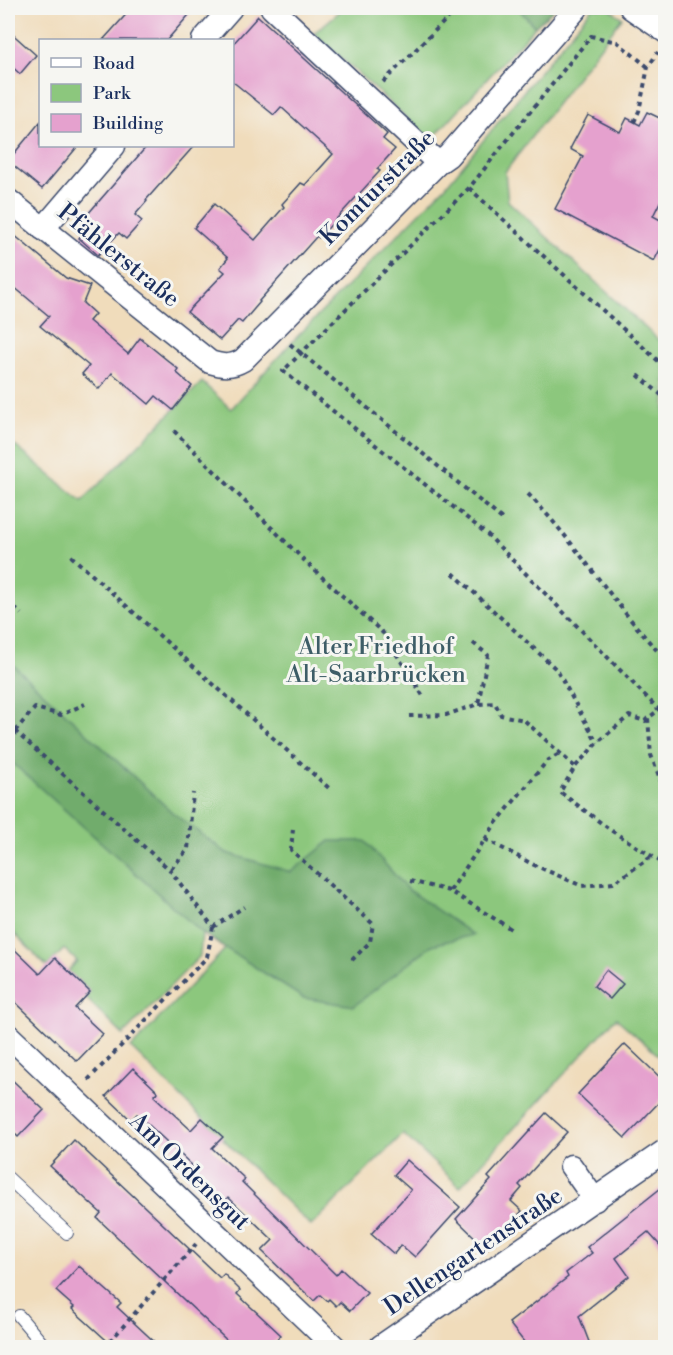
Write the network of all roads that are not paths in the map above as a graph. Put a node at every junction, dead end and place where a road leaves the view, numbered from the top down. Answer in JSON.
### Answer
{"nodes":[{"id":1,"x":231,"y":8,"type":"edge"},
{"id":2,"x":272,"y":8,"type":"edge"},
{"id":3,"x":577,"y":8,"type":"edge"},
{"id":4,"x":631,"y":8,"type":"edge"},
{"id":5,"x":204,"y":39,"type":"edge"},
{"id":6,"x":663,"y":41,"type":"edge"},
{"id":7,"x":113,"y":147,"type":"edge"},
{"id":8,"x":438,"y":163,"type":"junction"},
{"id":9,"x":8,"y":200,"type":"edge"},
{"id":10,"x":43,"y":229,"type":"junction"},
{"id":11,"x":196,"y":352,"type":"joint"},
{"id":12,"x":8,"y":1035,"type":"edge"},
{"id":13,"x":666,"y":1150,"type":"edge"},
{"id":14,"x":571,"y":1167,"type":"dead end"},
{"id":15,"x":8,"y":1178,"type":"edge"},
{"id":16,"x":595,"y":1200,"type":"junction"},
{"id":17,"x":67,"y":1233,"type":"dead end"},
{"id":18,"x":20,"y":1316,"type":"dead end"},
{"id":19,"x":381,"y":1346,"type":"edge"},
{"id":20,"x":46,"y":1347,"type":"edge"},
{"id":21,"x":336,"y":1347,"type":"edge"}],
"edges":[{"from":1,"to":5,"type":"street"},
{"from":2,"to":8,"type":"street"},
{"from":3,"to":8,"type":"street","name":"Komturstraße"},
{"from":4,"to":6,"type":"street"},
{"from":7,"to":10,"type":"street"},
{"from":8,"to":11,"type":"street","name":"Komturstraße"},
{"from":9,"to":10,"type":"street","name":"Pfählerstraße"},
{"from":10,"to":11,"type":"street","name":"Pfählerstraße"},
{"from":12,"to":21,"type":"street","name":"Am Ordensgut"},
{"from":13,"to":16,"type":"street","name":"Dellengartenstraße"},
{"from":14,"to":16,"type":"street","name":"Dellengartenstraße"},
{"from":15,"to":17,"type":"lane"},
{"from":16,"to":19,"type":"street","name":"Dellengartenstraße"},
{"from":18,"to":20,"type":"lane"}]}
